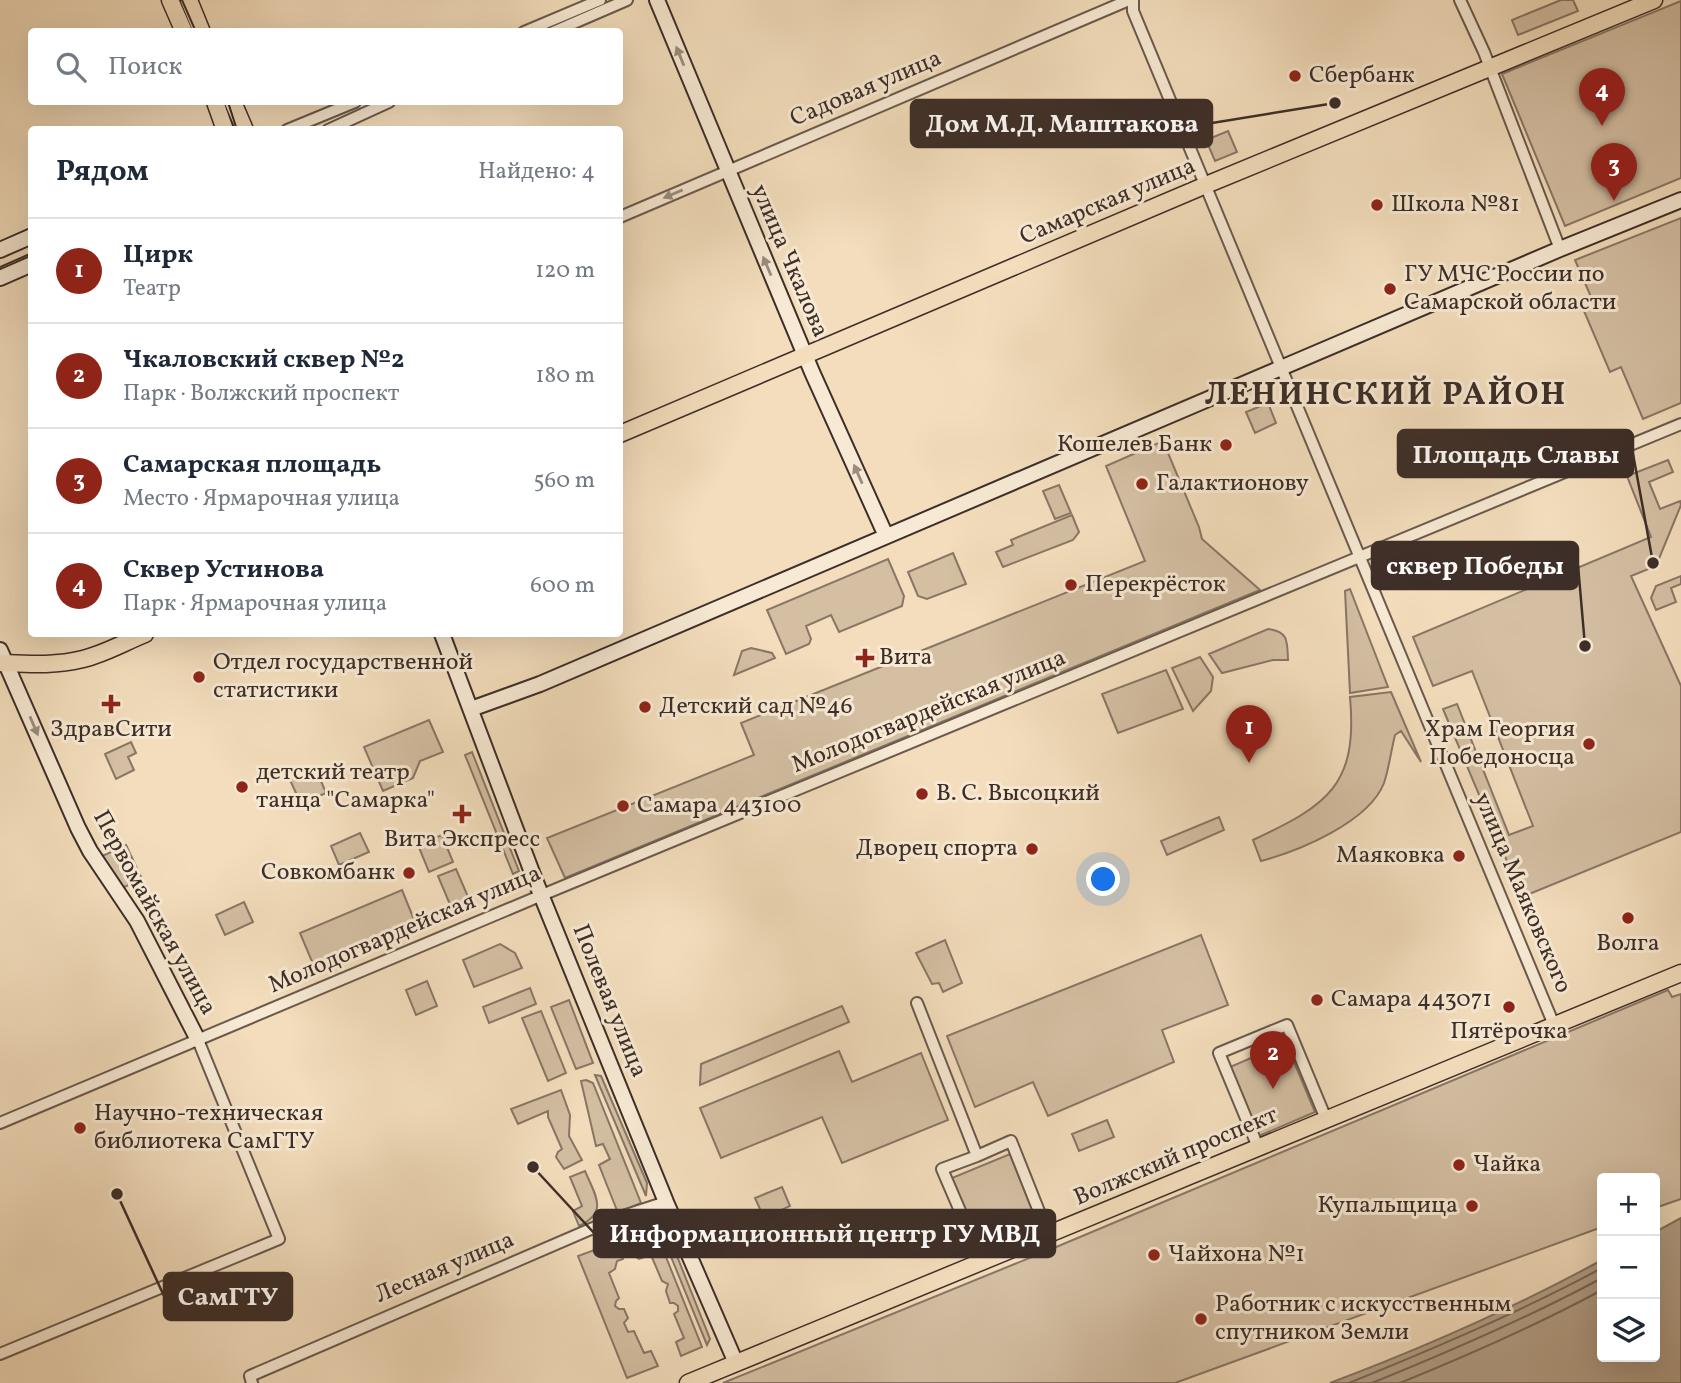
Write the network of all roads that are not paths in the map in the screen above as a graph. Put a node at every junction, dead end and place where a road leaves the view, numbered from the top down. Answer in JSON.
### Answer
{"nodes":[{"id":1,"x":170,"y":0,"type":"edge"},
{"id":2,"x":189,"y":0,"type":"edge"},
{"id":3,"x":600,"y":0,"type":"edge"},
{"id":4,"x":627,"y":0,"type":"edge"},
{"id":5,"x":657,"y":0,"type":"edge"},
{"id":6,"x":1131,"y":0,"type":"edge"},
{"id":7,"x":1460,"y":0,"type":"edge"},
{"id":8,"x":1654,"y":0,"type":"edge"},
{"id":9,"x":182,"y":28,"type":"edge"},
{"id":10,"x":200,"y":28,"type":"edge"},
{"id":11,"x":534,"y":28,"type":"edge"},
{"id":12,"x":562,"y":28,"type":"edge"},
{"id":13,"x":1490,"y":66,"type":"junction"},
{"id":14,"x":216,"y":105,"type":"edge"},
{"id":15,"x":234,"y":105,"type":"edge"},
{"id":16,"x":348,"y":105,"type":"edge"},
{"id":17,"x":382,"y":105,"type":"edge"},
{"id":18,"x":224,"y":126,"type":"edge"},
{"id":19,"x":243,"y":126,"type":"edge"},
{"id":20,"x":297,"y":126,"type":"edge"},
{"id":21,"x":337,"y":126,"type":"edge"},
{"id":22,"x":727,"y":171,"type":"junction"},
{"id":23,"x":1206,"y":185,"type":"junction"},
{"id":24,"x":1681,"y":200,"type":"edge"},
{"id":25,"x":623,"y":216,"type":"edge"},
{"id":26,"x":28,"y":238,"type":"edge"},
{"id":27,"x":1560,"y":249,"type":"junction"},
{"id":28,"x":0,"y":250,"type":"edge"},
{"id":29,"x":28,"y":266,"type":"edge"},
{"id":30,"x":0,"y":278,"type":"edge"},
{"id":31,"x":804,"y":354,"type":"junction"},
{"id":32,"x":1282,"y":368,"type":"junction"},
{"id":33,"x":1681,"y":424,"type":"edge"},
{"id":34,"x":623,"y":433,"type":"edge"},
{"id":35,"x":886,"y":536,"type":"junction"},
{"id":36,"x":1360,"y":556,"type":"junction"},
{"id":37,"x":138,"y":637,"type":"edge"},
{"id":38,"x":443,"y":637,"type":"edge"},
{"id":39,"x":2,"y":659,"type":"edge"},
{"id":40,"x":471,"y":709,"type":"junction"},
{"id":41,"x":542,"y":895,"type":"junction"},
{"id":42,"x":1681,"y":973,"type":"edge"},
{"id":43,"x":917,"y":1003,"type":"dead end"},
{"id":44,"x":1554,"y":1025,"type":"junction"},
{"id":45,"x":198,"y":1040,"type":"junction"},
{"id":46,"x":1326,"y":1119,"type":"junction"},
{"id":47,"x":0,"y":1123,"type":"edge"},
{"id":48,"x":1258,"y":1147,"type":"junction"},
{"id":49,"x":977,"y":1156,"type":"junction"},
{"id":50,"x":666,"y":1202,"type":"junction"},
{"id":51,"x":1048,"y":1234,"type":"junction"},
{"id":52,"x":982,"y":1262,"type":"junction"},
{"id":53,"x":0,"y":1354,"type":"edge"},
{"id":54,"x":736,"y":1363,"type":"junction"},
{"id":55,"x":253,"y":1383,"type":"edge"},
{"id":56,"x":688,"y":1383,"type":"edge"}],
"edges":[{"from":1,"to":9,"type":"main road"},
{"from":2,"to":10,"type":"main road"},
{"from":3,"to":11,"type":"street"},
{"from":4,"to":12,"type":"street"},
{"from":22,"to":5,"type":"street","name":"улица Чкалова","one_way":true},
{"from":6,"to":22,"type":"street","name":"Садовая улица"},
{"from":6,"to":23,"type":"street","name":"улица Маяковского"},
{"from":7,"to":13,"type":"street"},
{"from":8,"to":13,"type":"main road","name":"Самарская улица"},
{"from":13,"to":23,"type":"main road","name":"Самарская улица"},
{"from":13,"to":27,"type":"street"},
{"from":14,"to":18,"type":"main road"},
{"from":15,"to":19,"type":"main road"},
{"from":16,"to":20,"type":"street"},
{"from":17,"to":21,"type":"street"},
{"from":22,"to":25,"type":"street","name":"Садовая улица","one_way":true},
{"from":31,"to":22,"type":"street","name":"улица Чкалова","one_way":true},
{"from":23,"to":31,"type":"main road","name":"Самарская улица"},
{"from":23,"to":32,"type":"street","name":"улица Маяковского"},
{"from":24,"to":27,"type":"street"},
{"from":26,"to":28,"type":"street"},
{"from":27,"to":32,"type":"street"},
{"from":29,"to":30,"type":"street"},
{"from":31,"to":34,"type":"main road","name":"Самарская улица"},
{"from":35,"to":31,"type":"street","name":"улица Чкалова","one_way":true},
{"from":32,"to":35,"type":"street"},
{"from":32,"to":36,"type":"street","name":"улица Маяковского"},
{"from":33,"to":36,"type":"street","name":"Молодогвардейская улица"},
{"from":35,"to":40,"type":"street"},
{"from":36,"to":41,"type":"street","name":"Молодогвардейская улица"},
{"from":36,"to":44,"type":"street","name":"улица Маяковского"},
{"from":37,"to":39,"type":"main road"},
{"from":38,"to":40,"type":"street","name":"Полевая улица"},
{"from":39,"to":45,"type":"street","name":"Первомайская улица","one_way":true},
{"from":40,"to":41,"type":"street","name":"Полевая улица"},
{"from":41,"to":45,"type":"street","name":"Молодогвардейская улица"},
{"from":41,"to":50,"type":"street","name":"Полевая улица"},
{"from":42,"to":44,"type":"main road","name":"Волжский проспект"},
{"from":43,"to":49,"type":"street"},
{"from":44,"to":46,"type":"main road","name":"Волжский проспект"},
{"from":45,"to":47,"type":"street","name":"Молодогвардейская улица"},
{"from":45,"to":53,"type":"street","name":"Первомайская улица"},
{"from":46,"to":48,"type":"main road","name":"Волжский проспект"},
{"from":46,"to":48,"type":"street"},
{"from":48,"to":51,"type":"main road","name":"Волжский проспект"},
{"from":49,"to":51,"type":"street"},
{"from":49,"to":52,"type":"street"},
{"from":50,"to":54,"type":"street","name":"Полевая улица"},
{"from":50,"to":55,"type":"street","name":"Лесная улица"},
{"from":51,"to":52,"type":"main road","name":"Волжский проспект"},
{"from":52,"to":54,"type":"main road","name":"Волжский проспект"},
{"from":54,"to":56,"type":"main road","name":"Волжский проспект"}]}
